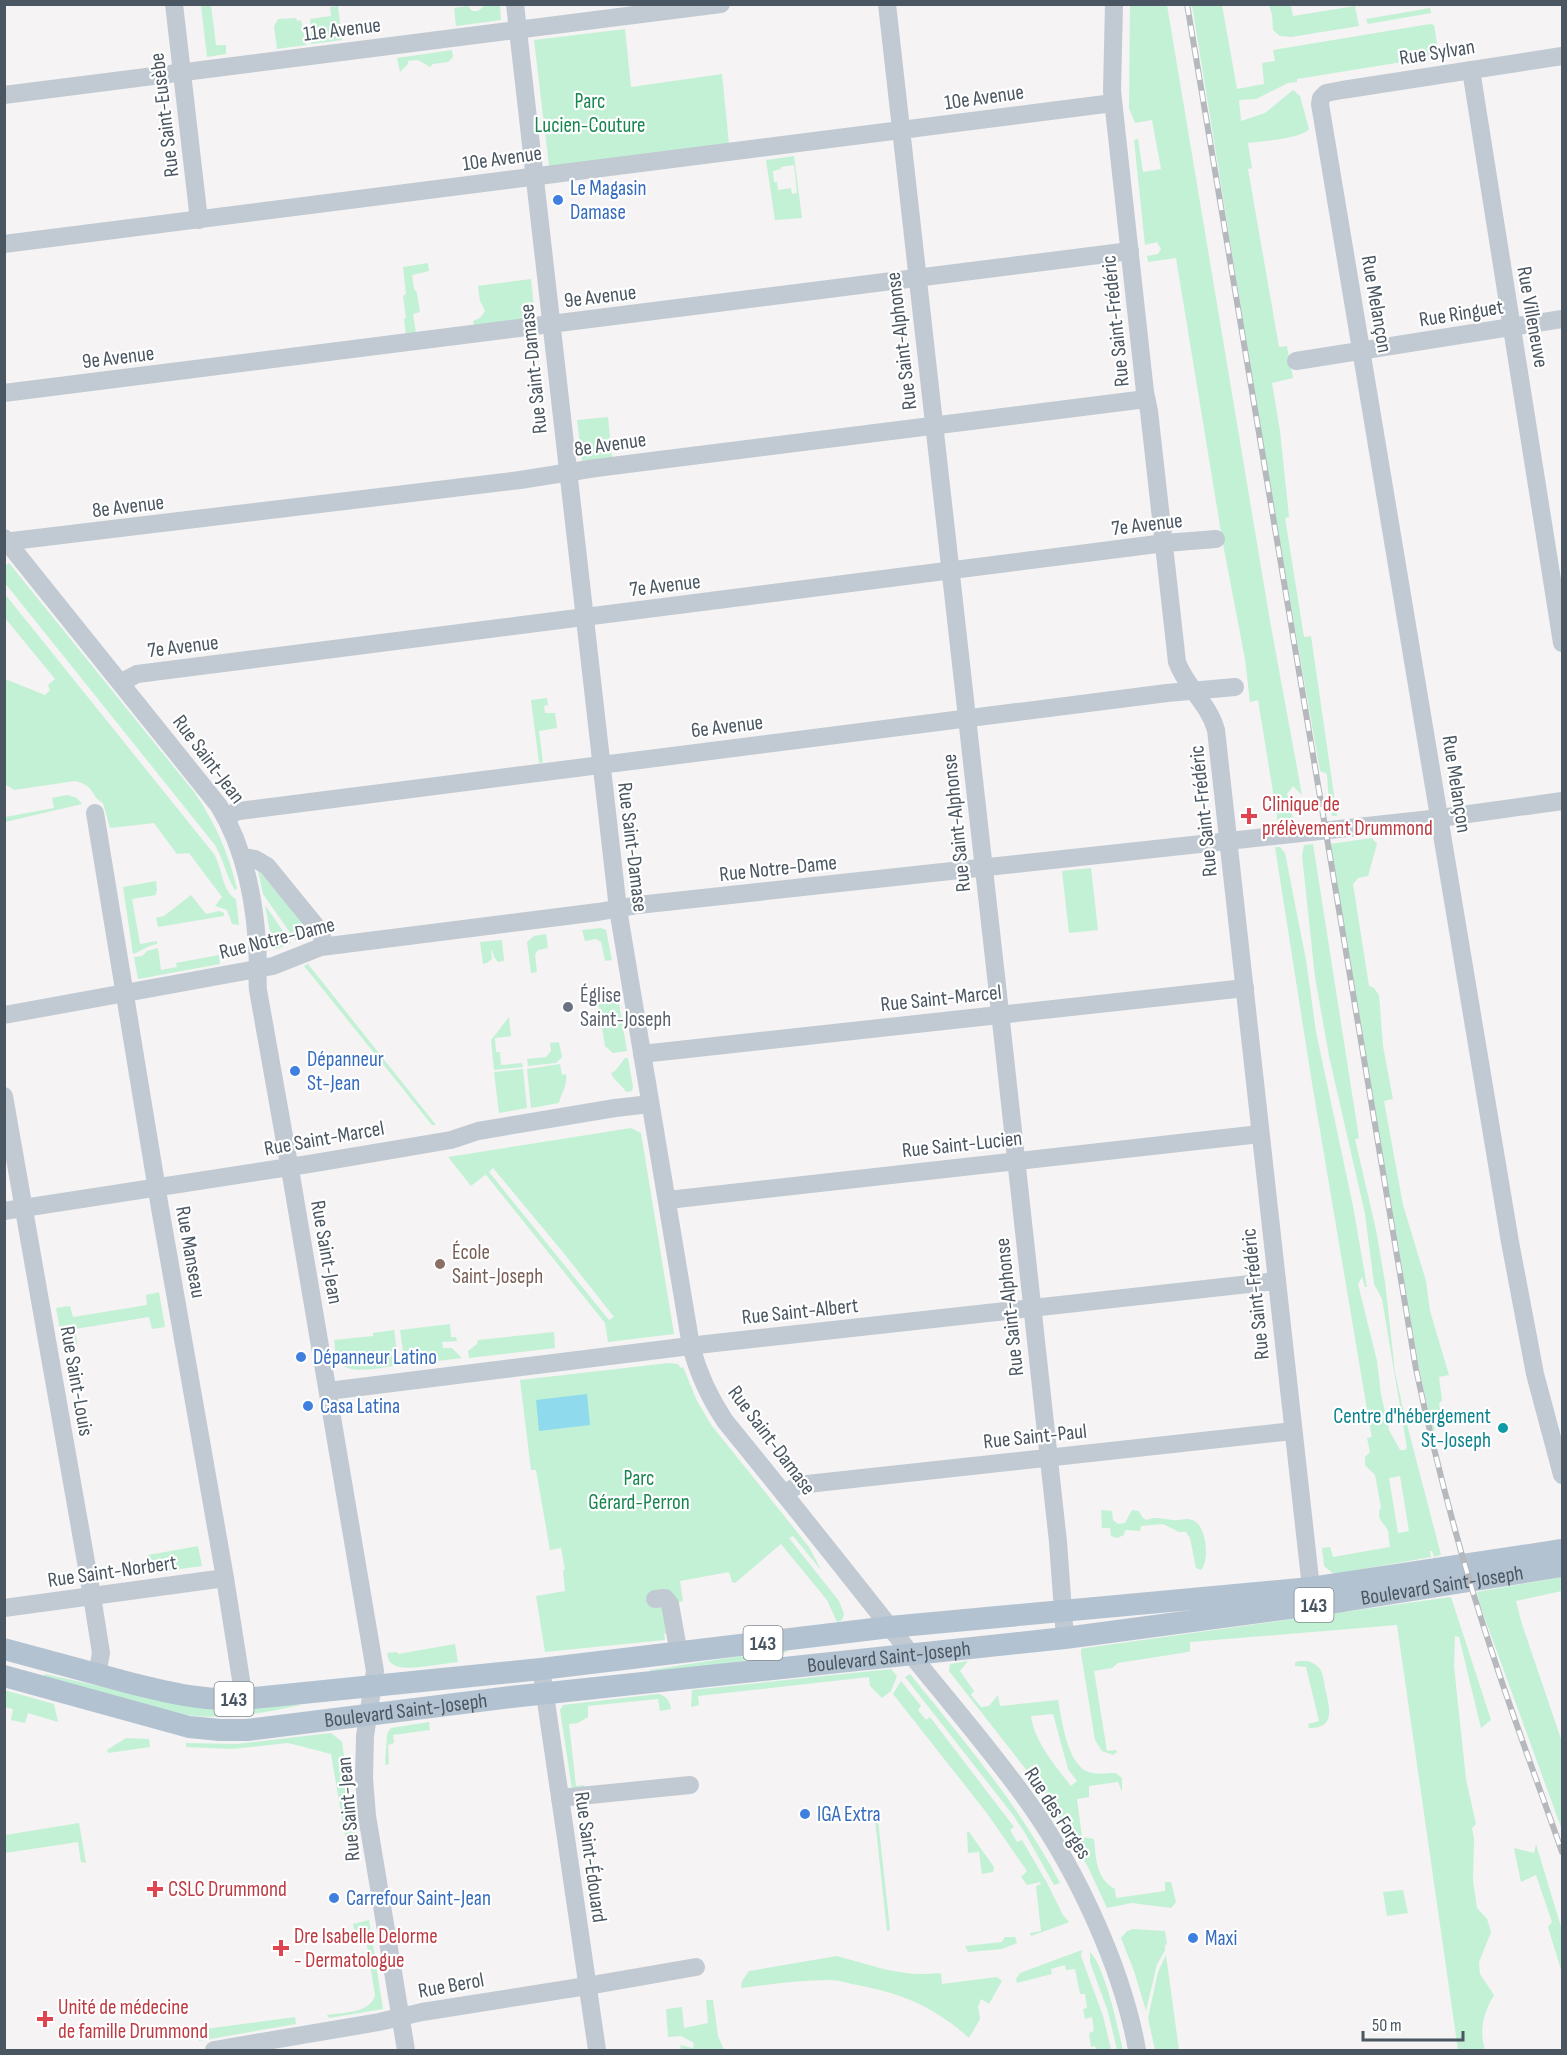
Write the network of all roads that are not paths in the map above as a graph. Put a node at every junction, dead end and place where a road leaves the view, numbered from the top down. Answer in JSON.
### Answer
{"nodes":[{"id":1,"x":174,"y":4,"type":"edge"},
{"id":2,"x":515,"y":4,"type":"edge"},
{"id":3,"x":721,"y":4,"type":"edge"},
{"id":4,"x":886,"y":4,"type":"edge"},
{"id":5,"x":1114,"y":4,"type":"edge"},
{"id":6,"x":518,"y":30,"type":"junction"},
{"id":7,"x":1563,"y":56,"type":"edge"},
{"id":8,"x":1470,"y":70,"type":"junction"},
{"id":9,"x":181,"y":73,"type":"junction"},
{"id":10,"x":4,"y":95,"type":"edge"},
{"id":11,"x":1321,"y":98,"type":"joint"},
{"id":12,"x":1113,"y":103,"type":"junction"},
{"id":13,"x":901,"y":130,"type":"junction"},
{"id":14,"x":535,"y":177,"type":"junction"},
{"id":15,"x":199,"y":220,"type":"junction"},
{"id":16,"x":4,"y":244,"type":"edge"},
{"id":17,"x":1130,"y":251,"type":"junction"},
{"id":18,"x":916,"y":278,"type":"junction"},
{"id":19,"x":1563,"y":319,"type":"edge"},
{"id":20,"x":551,"y":325,"type":"junction"},
{"id":21,"x":1512,"y":327,"type":"junction"},
{"id":22,"x":1363,"y":351,"type":"junction"},
{"id":23,"x":1296,"y":361,"type":"dead end"},
{"id":24,"x":4,"y":393,"type":"edge"},
{"id":25,"x":1146,"y":399,"type":"junction"},
{"id":26,"x":934,"y":426,"type":"junction"},
{"id":27,"x":568,"y":473,"type":"junction"},
{"id":28,"x":1216,"y":539,"type":"dead end"},
{"id":29,"x":6,"y":541,"type":"edge"},
{"id":30,"x":1165,"y":543,"type":"junction"},
{"id":31,"x":950,"y":571,"type":"junction"},
{"id":32,"x":584,"y":618,"type":"junction"},
{"id":33,"x":1563,"y":643,"type":"edge"},
{"id":34,"x":122,"y":682,"type":"junction"},
{"id":35,"x":1235,"y":687,"type":"dead end"},
{"id":36,"x":1194,"y":691,"type":"junction"},
{"id":37,"x":968,"y":718,"type":"junction"},
{"id":38,"x":600,"y":765,"type":"junction"},
{"id":39,"x":1563,"y":801,"type":"edge"},
{"id":40,"x":95,"y":813,"type":"dead end"},
{"id":41,"x":225,"y":816,"type":"junction"},
{"id":42,"x":1440,"y":818,"type":"junction"},
{"id":43,"x":1228,"y":841,"type":"junction"},
{"id":44,"x":242,"y":857,"type":"junction"},
{"id":45,"x":984,"y":867,"type":"junction"},
{"id":46,"x":618,"y":909,"type":"junction"},
{"id":47,"x":326,"y":946,"type":"junction"},
{"id":48,"x":258,"y":969,"type":"junction"},
{"id":49,"x":1245,"y":988,"type":"junction"},
{"id":50,"x":125,"y":992,"type":"junction"},
{"id":51,"x":1000,"y":1014,"type":"junction"},
{"id":52,"x":4,"y":1015,"type":"edge"},
{"id":53,"x":642,"y":1054,"type":"junction"},
{"id":54,"x":4,"y":1096,"type":"edge"},
{"id":55,"x":650,"y":1104,"type":"junction"},
{"id":56,"x":1260,"y":1134,"type":"junction"},
{"id":57,"x":1016,"y":1161,"type":"junction"},
{"id":58,"x":290,"y":1167,"type":"junction"},
{"id":59,"x":157,"y":1188,"type":"junction"},
{"id":60,"x":668,"y":1200,"type":"junction"},
{"id":61,"x":24,"y":1209,"type":"junction"},
{"id":62,"x":4,"y":1211,"type":"edge"},
{"id":63,"x":1276,"y":1281,"type":"junction"},
{"id":64,"x":1032,"y":1308,"type":"junction"},
{"id":65,"x":691,"y":1346,"type":"junction"},
{"id":66,"x":328,"y":1391,"type":"junction"},
{"id":67,"x":1293,"y":1431,"type":"junction"},
{"id":68,"x":1048,"y":1457,"type":"junction"},
{"id":69,"x":1563,"y":1475,"type":"edge"},
{"id":70,"x":784,"y":1494,"type":"junction"},
{"id":71,"x":1563,"y":1550,"type":"edge"},
{"id":72,"x":1563,"y":1566,"type":"edge"},
{"id":73,"x":225,"y":1578,"type":"junction"},
{"id":74,"x":1311,"y":1588,"type":"junction"},
{"id":75,"x":92,"y":1596,"type":"junction"},
{"id":76,"x":655,"y":1599,"type":"dead end"},
{"id":77,"x":4,"y":1608,"type":"edge"},
{"id":78,"x":1064,"y":1611,"type":"junction"},
{"id":79,"x":890,"y":1627,"type":"junction"},
{"id":80,"x":1065,"y":1638,"type":"junction"},
{"id":81,"x":4,"y":1649,"type":"edge"},
{"id":82,"x":911,"y":1653,"type":"junction"},
{"id":83,"x":679,"y":1654,"type":"junction"},
{"id":84,"x":541,"y":1669,"type":"junction"},
{"id":85,"x":97,"y":1674,"type":"junction"},
{"id":86,"x":4,"y":1676,"type":"edge"},
{"id":87,"x":373,"y":1685,"type":"junction"},
{"id":88,"x":545,"y":1694,"type":"junction"},
{"id":89,"x":244,"y":1699,"type":"junction"},
{"id":90,"x":369,"y":1714,"type":"junction"},
{"id":91,"x":690,"y":1785,"type":"dead end"},
{"id":92,"x":560,"y":1798,"type":"junction"},
{"id":93,"x":696,"y":1967,"type":"dead end"},
{"id":94,"x":587,"y":1986,"type":"junction"},
{"id":95,"x":401,"y":2017,"type":"junction"},
{"id":96,"x":214,"y":2050,"type":"edge"},
{"id":97,"x":406,"y":2050,"type":"edge"},
{"id":98,"x":597,"y":2050,"type":"edge"},
{"id":99,"x":1137,"y":2050,"type":"edge"}],
"edges":[{"from":1,"to":9,"type":"street","name":"Rue Saint-Eusèbe"},
{"from":2,"to":6,"type":"street","name":"Rue Saint-Damase"},
{"from":3,"to":6,"type":"street","name":"11e Avenue"},
{"from":4,"to":13,"type":"street","name":"Rue Saint-Alphonse"},
{"from":5,"to":12,"type":"street","name":"Rue Saint-Frédéric"},
{"from":6,"to":9,"type":"street","name":"11e Avenue"},
{"from":6,"to":14,"type":"street","name":"Rue Saint-Damase"},
{"from":7,"to":8,"type":"street","name":"Rue Sylvan"},
{"from":8,"to":11,"type":"street","name":"Rue Sylvan"},
{"from":8,"to":21,"type":"street","name":"Rue Villeneuve"},
{"from":9,"to":10,"type":"street","name":"11e Avenue"},
{"from":9,"to":15,"type":"street","name":"Rue Saint-Eusèbe"},
{"from":11,"to":22,"type":"street","name":"Rue Melançon"},
{"from":12,"to":13,"type":"street","name":"10e Avenue"},
{"from":12,"to":17,"type":"street","name":"Rue Saint-Frédéric"},
{"from":13,"to":14,"type":"street","name":"10e Avenue"},
{"from":13,"to":18,"type":"street","name":"Rue Saint-Alphonse"},
{"from":14,"to":15,"type":"street","name":"10e Avenue"},
{"from":14,"to":20,"type":"street","name":"Rue Saint-Damase"},
{"from":15,"to":16,"type":"street","name":"10e Avenue"},
{"from":17,"to":18,"type":"street","name":"9e Avenue"},
{"from":17,"to":25,"type":"street","name":"Rue Saint-Frédéric"},
{"from":18,"to":20,"type":"street","name":"9e Avenue"},
{"from":18,"to":26,"type":"street","name":"Rue Saint-Alphonse"},
{"from":19,"to":21,"type":"street","name":"Rue Ringuet"},
{"from":20,"to":24,"type":"street","name":"9e Avenue"},
{"from":20,"to":27,"type":"street","name":"Rue Saint-Damase"},
{"from":21,"to":22,"type":"street","name":"Rue Ringuet"},
{"from":21,"to":33,"type":"street","name":"Rue Villeneuve"},
{"from":22,"to":23,"type":"street","name":"Rue Ringuet"},
{"from":22,"to":42,"type":"street","name":"Rue Melançon"},
{"from":25,"to":26,"type":"street","name":"8e Avenue"},
{"from":25,"to":30,"type":"street","name":"Rue Saint-Frédéric"},
{"from":26,"to":27,"type":"street","name":"8e Avenue"},
{"from":26,"to":31,"type":"street","name":"Rue Saint-Alphonse"},
{"from":27,"to":29,"type":"street","name":"8e Avenue"},
{"from":27,"to":32,"type":"street","name":"Rue Saint-Damase"},
{"from":28,"to":30,"type":"street","name":"7e Avenue"},
{"from":29,"to":34,"type":"street","name":"Rue Saint-Jean"},
{"from":30,"to":31,"type":"street","name":"7e Avenue"},
{"from":30,"to":36,"type":"street","name":"Rue Saint-Frédéric"},
{"from":31,"to":32,"type":"street","name":"7e Avenue"},
{"from":31,"to":37,"type":"street","name":"Rue Saint-Alphonse"},
{"from":32,"to":34,"type":"street","name":"7e Avenue"},
{"from":32,"to":38,"type":"street","name":"Rue Saint-Damase"},
{"from":34,"to":41,"type":"street","name":"Rue Saint-Jean"},
{"from":35,"to":36,"type":"street","name":"6e Avenue"},
{"from":36,"to":37,"type":"street","name":"6e Avenue"},
{"from":36,"to":43,"type":"street","name":"Rue Saint-Frédéric"},
{"from":37,"to":38,"type":"street","name":"6e Avenue"},
{"from":37,"to":45,"type":"street","name":"Rue Saint-Alphonse"},
{"from":38,"to":41,"type":"street","name":"6e Avenue"},
{"from":38,"to":46,"type":"street","name":"Rue Saint-Damase"},
{"from":39,"to":42,"type":"street","name":"Rue Notre-Dame"},
{"from":40,"to":50,"type":"street","name":"Rue Manseau"},
{"from":41,"to":44,"type":"street","name":"Rue Saint-Jean"},
{"from":42,"to":43,"type":"street","name":"Rue Notre-Dame"},
{"from":42,"to":69,"type":"street","name":"Rue Melançon"},
{"from":43,"to":45,"type":"street","name":"Rue Notre-Dame"},
{"from":43,"to":49,"type":"street","name":"Rue Saint-Frédéric"},
{"from":44,"to":47,"type":"street"},
{"from":44,"to":48,"type":"street","name":"Rue Saint-Jean"},
{"from":45,"to":46,"type":"street","name":"Rue Notre-Dame"},
{"from":45,"to":51,"type":"street","name":"Rue Saint-Alphonse"},
{"from":46,"to":47,"type":"street","name":"Rue Notre-Dame"},
{"from":46,"to":53,"type":"street","name":"Rue Saint-Damase"},
{"from":47,"to":48,"type":"street","name":"Rue Notre-Dame"},
{"from":48,"to":50,"type":"street","name":"Rue Notre-Dame"},
{"from":48,"to":58,"type":"street","name":"Rue Saint-Jean"},
{"from":49,"to":51,"type":"street","name":"Rue Saint-Marcel"},
{"from":49,"to":56,"type":"street","name":"Rue Saint-Frédéric"},
{"from":50,"to":52,"type":"street","name":"Rue Notre-Dame"},
{"from":50,"to":59,"type":"street","name":"Rue Manseau"},
{"from":51,"to":53,"type":"street","name":"Rue Saint-Marcel"},
{"from":51,"to":57,"type":"street","name":"Rue Saint-Alphonse"},
{"from":53,"to":55,"type":"street","name":"Rue Saint-Damase"},
{"from":54,"to":61,"type":"street","name":"Rue Saint-Louis"},
{"from":55,"to":58,"type":"street","name":"Rue Saint-Marcel"},
{"from":55,"to":60,"type":"street","name":"Rue Saint-Damase"},
{"from":56,"to":57,"type":"street","name":"Rue Saint-Lucien"},
{"from":56,"to":63,"type":"street","name":"Rue Saint-Frédéric"},
{"from":57,"to":60,"type":"street","name":"Rue Saint-Lucien"},
{"from":57,"to":64,"type":"street","name":"Rue Saint-Alphonse"},
{"from":58,"to":59,"type":"street","name":"Rue Saint-Marcel"},
{"from":58,"to":66,"type":"street","name":"Rue Saint-Jean"},
{"from":59,"to":61,"type":"street","name":"Rue Saint-Marcel"},
{"from":59,"to":73,"type":"street","name":"Rue Manseau"},
{"from":60,"to":65,"type":"street","name":"Rue Saint-Damase"},
{"from":61,"to":62,"type":"street","name":"Rue Saint-Marcel"},
{"from":61,"to":75,"type":"street","name":"Rue Saint-Louis"},
{"from":63,"to":64,"type":"street","name":"Rue Saint-Albert"},
{"from":63,"to":67,"type":"street","name":"Rue Saint-Frédéric"},
{"from":64,"to":65,"type":"street","name":"Rue Saint-Albert"},
{"from":64,"to":68,"type":"street","name":"Rue Saint-Alphonse"},
{"from":65,"to":66,"type":"street","name":"Rue Saint-Albert"},
{"from":65,"to":70,"type":"street","name":"Rue Saint-Damase"},
{"from":66,"to":87,"type":"street","name":"Rue Saint-Jean"},
{"from":67,"to":68,"type":"street","name":"Rue Saint-Paul"},
{"from":67,"to":74,"type":"street","name":"Rue Saint-Frédéric"},
{"from":68,"to":70,"type":"street","name":"Rue Saint-Paul"},
{"from":68,"to":78,"type":"street","name":"Rue Saint-Alphonse"},
{"from":70,"to":79,"type":"street","name":"Rue Saint-Damase"},
{"from":71,"to":74,"type":"main road","name":"Boulevard Saint-Joseph","number":"143"},
{"from":72,"to":80,"type":"main road","name":"Boulevard Saint-Joseph","number":"143"},
{"from":73,"to":75,"type":"street","name":"Rue Saint-Norbert"},
{"from":73,"to":89,"type":"street","name":"Rue Manseau"},
{"from":74,"to":78,"type":"main road","name":"Boulevard Saint-Joseph","number":"143"},
{"from":75,"to":77,"type":"street","name":"Rue Saint-Norbert"},
{"from":75,"to":85,"type":"street","name":"Rue Saint-Louis"},
{"from":76,"to":83,"type":"street"},
{"from":78,"to":79,"type":"main road","name":"Boulevard Saint-Joseph","number":"143"},
{"from":78,"to":80,"type":"street","name":"Rue Saint-Alphonse"},
{"from":79,"to":82,"type":"street","name":"Rue des Forges"},
{"from":79,"to":83,"type":"main road","name":"Boulevard Saint-Joseph","number":"143"},
{"from":80,"to":82,"type":"main road","name":"Boulevard Saint-Joseph","number":"143"},
{"from":81,"to":85,"type":"main road","name":"Boulevard Saint-Joseph","number":"143"},
{"from":82,"to":88,"type":"main road","name":"Boulevard Saint-Joseph","number":"143"},
{"from":82,"to":99,"type":"street","name":"Rue des Forges"},
{"from":83,"to":84,"type":"main road","name":"Boulevard Saint-Joseph","number":"143"},
{"from":84,"to":87,"type":"main road","name":"Boulevard Saint-Joseph","number":"143"},
{"from":84,"to":88,"type":"street","name":"Rue Saint-Édouard"},
{"from":85,"to":89,"type":"main road","name":"Boulevard Saint-Joseph","number":"143"},
{"from":86,"to":90,"type":"main road","name":"Boulevard Saint-Joseph","number":"143"},
{"from":87,"to":89,"type":"main road","name":"Boulevard Saint-Joseph","number":"143"},
{"from":87,"to":90,"type":"street","name":"Rue Saint-Jean"},
{"from":88,"to":90,"type":"main road","name":"Boulevard Saint-Joseph","number":"143"},
{"from":88,"to":92,"type":"street","name":"Rue Saint-Édouard"},
{"from":90,"to":95,"type":"street","name":"Rue Saint-Jean"},
{"from":91,"to":92,"type":"street"},
{"from":92,"to":94,"type":"street","name":"Rue Saint-Édouard"},
{"from":93,"to":94,"type":"street","name":"Rue Berol"},
{"from":94,"to":95,"type":"street","name":"Rue Berol"},
{"from":94,"to":98,"type":"street","name":"Rue Saint-Édouard"},
{"from":95,"to":96,"type":"street","name":"Rue Berol"},
{"from":95,"to":97,"type":"street","name":"Rue Saint-Jean"}]}
